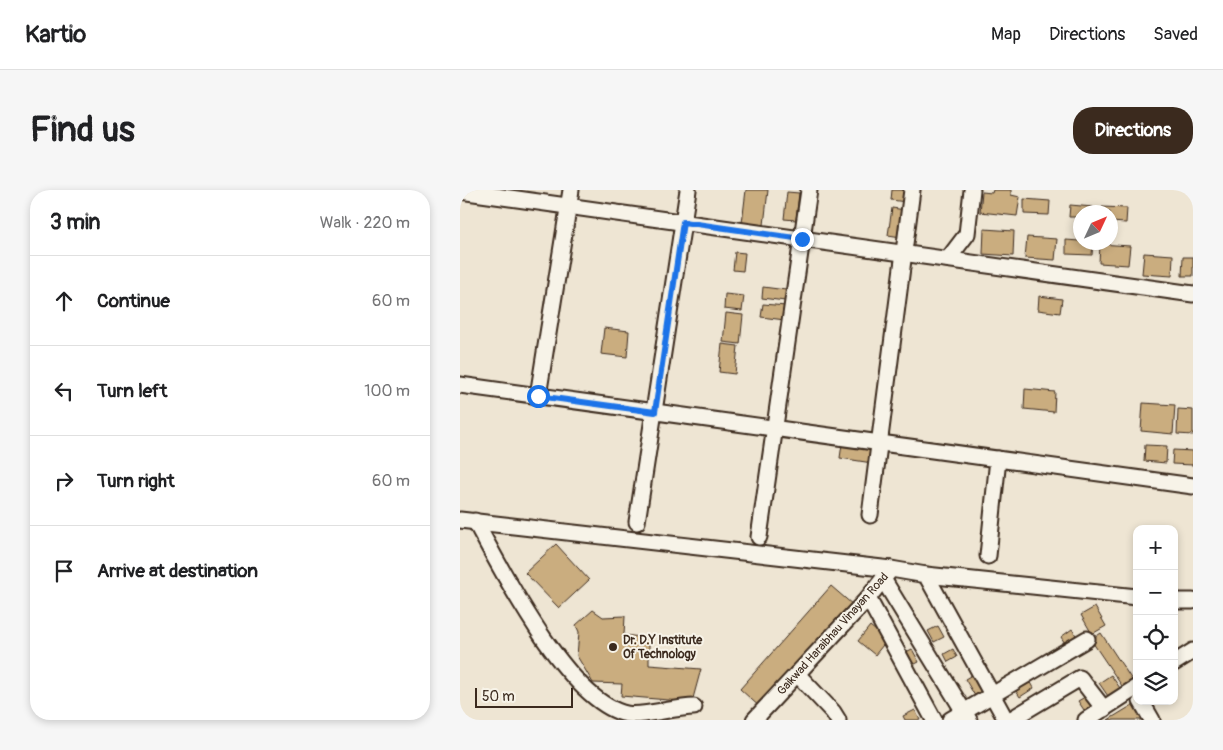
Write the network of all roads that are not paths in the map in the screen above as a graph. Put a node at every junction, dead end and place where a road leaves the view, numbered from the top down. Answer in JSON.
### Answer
{"nodes":[{"id":1,"x":571,"y":190,"type":"edge"},
{"id":2,"x":688,"y":190,"type":"edge"},
{"id":3,"x":809,"y":190,"type":"edge"},
{"id":4,"x":912,"y":190,"type":"edge"},
{"id":5,"x":972,"y":190,"type":"edge"},
{"id":6,"x":460,"y":191,"type":"edge"},
{"id":7,"x":569,"y":206,"type":"junction"},
{"id":8,"x":683,"y":222,"type":"junction"},
{"id":9,"x":802,"y":239,"type":"junction"},
{"id":10,"x":904,"y":253,"type":"junction"},
{"id":11,"x":948,"y":259,"type":"junction"},
{"id":12,"x":1193,"y":294,"type":"edge"},
{"id":13,"x":460,"y":385,"type":"edge"},
{"id":14,"x":538,"y":396,"type":"junction"},
{"id":15,"x":655,"y":412,"type":"junction"},
{"id":16,"x":774,"y":428,"type":"junction"},
{"id":17,"x":879,"y":443,"type":"junction"},
{"id":18,"x":998,"y":459,"type":"junction"},
{"id":19,"x":1193,"y":486,"type":"edge"},
{"id":20,"x":870,"y":516,"type":"dead end"},
{"id":21,"x":467,"y":520,"type":"edge"},
{"id":22,"x":637,"y":522,"type":"dead end"},
{"id":23,"x":759,"y":537,"type":"dead end"},
{"id":24,"x":988,"y":556,"type":"dead end"},
{"id":25,"x":887,"y":574,"type":"junction"},
{"id":26,"x":926,"y":575,"type":"junction"},
{"id":27,"x":1133,"y":597,"type":"edge"},
{"id":28,"x":868,"y":598,"type":"junction"},
{"id":29,"x":1178,"y":601,"type":"edge"},
{"id":30,"x":1193,"y":601,"type":"edge"},
{"id":31,"x":1087,"y":639,"type":"dead end"},
{"id":32,"x":1193,"y":651,"type":"edge"},
{"id":33,"x":1178,"y":660,"type":"edge"},
{"id":34,"x":797,"y":674,"type":"junction"},
{"id":35,"x":992,"y":694,"type":"junction"},
{"id":36,"x":1133,"y":695,"type":"edge"},
{"id":37,"x":1144,"y":705,"type":"edge"},
{"id":38,"x":694,"y":707,"type":"dead end"},
{"id":39,"x":1104,"y":708,"type":"junction"},
{"id":40,"x":966,"y":716,"type":"edge"},
{"id":41,"x":754,"y":720,"type":"edge"},
{"id":42,"x":838,"y":720,"type":"edge"},
{"id":43,"x":934,"y":720,"type":"edge"},
{"id":44,"x":950,"y":720,"type":"edge"},
{"id":45,"x":1006,"y":720,"type":"edge"},
{"id":46,"x":1010,"y":720,"type":"edge"},
{"id":47,"x":1086,"y":720,"type":"edge"},
{"id":48,"x":1152,"y":720,"type":"edge"}],
"edges":[{"from":1,"to":7,"type":"street"},
{"from":2,"to":8,"type":"street"},
{"from":3,"to":9,"type":"street"},
{"from":4,"to":10,"type":"street"},
{"from":5,"to":11,"type":"street"},
{"from":6,"to":7,"type":"street"},
{"from":7,"to":8,"type":"street"},
{"from":7,"to":14,"type":"street"},
{"from":8,"to":9,"type":"street"},
{"from":8,"to":15,"type":"street"},
{"from":9,"to":10,"type":"street"},
{"from":9,"to":16,"type":"street"},
{"from":10,"to":11,"type":"street"},
{"from":10,"to":17,"type":"street"},
{"from":11,"to":12,"type":"street"},
{"from":13,"to":14,"type":"street"},
{"from":14,"to":15,"type":"street"},
{"from":15,"to":16,"type":"street"},
{"from":15,"to":22,"type":"street"},
{"from":16,"to":17,"type":"street"},
{"from":16,"to":23,"type":"street"},
{"from":17,"to":18,"type":"street"},
{"from":17,"to":20,"type":"street"},
{"from":18,"to":19,"type":"street"},
{"from":18,"to":24,"type":"street"},
{"from":21,"to":25,"type":"street"},
{"from":21,"to":38,"type":"street"},
{"from":25,"to":26,"type":"street"},
{"from":25,"to":28,"type":"street","name":"Gaikwad Haraibhau Vinayan Road"},
{"from":25,"to":40,"type":"street"},
{"from":26,"to":27,"type":"street"},
{"from":26,"to":35,"type":"street"},
{"from":28,"to":34,"type":"street","name":"Gaikwad Haraibhau Vinayan Road"},
{"from":28,"to":43,"type":"street"},
{"from":29,"to":30,"type":"street"},
{"from":31,"to":35,"type":"street"},
{"from":32,"to":33,"type":"street"},
{"from":34,"to":41,"type":"street","name":"Gaikwad Haraibhau Vinayan Road"},
{"from":34,"to":42,"type":"street"},
{"from":35,"to":40,"type":"street"},
{"from":35,"to":45,"type":"street"},
{"from":36,"to":39,"type":"street"},
{"from":37,"to":48,"type":"street"},
{"from":39,"to":46,"type":"street"},
{"from":39,"to":47,"type":"street"},
{"from":40,"to":44,"type":"street"}]}
